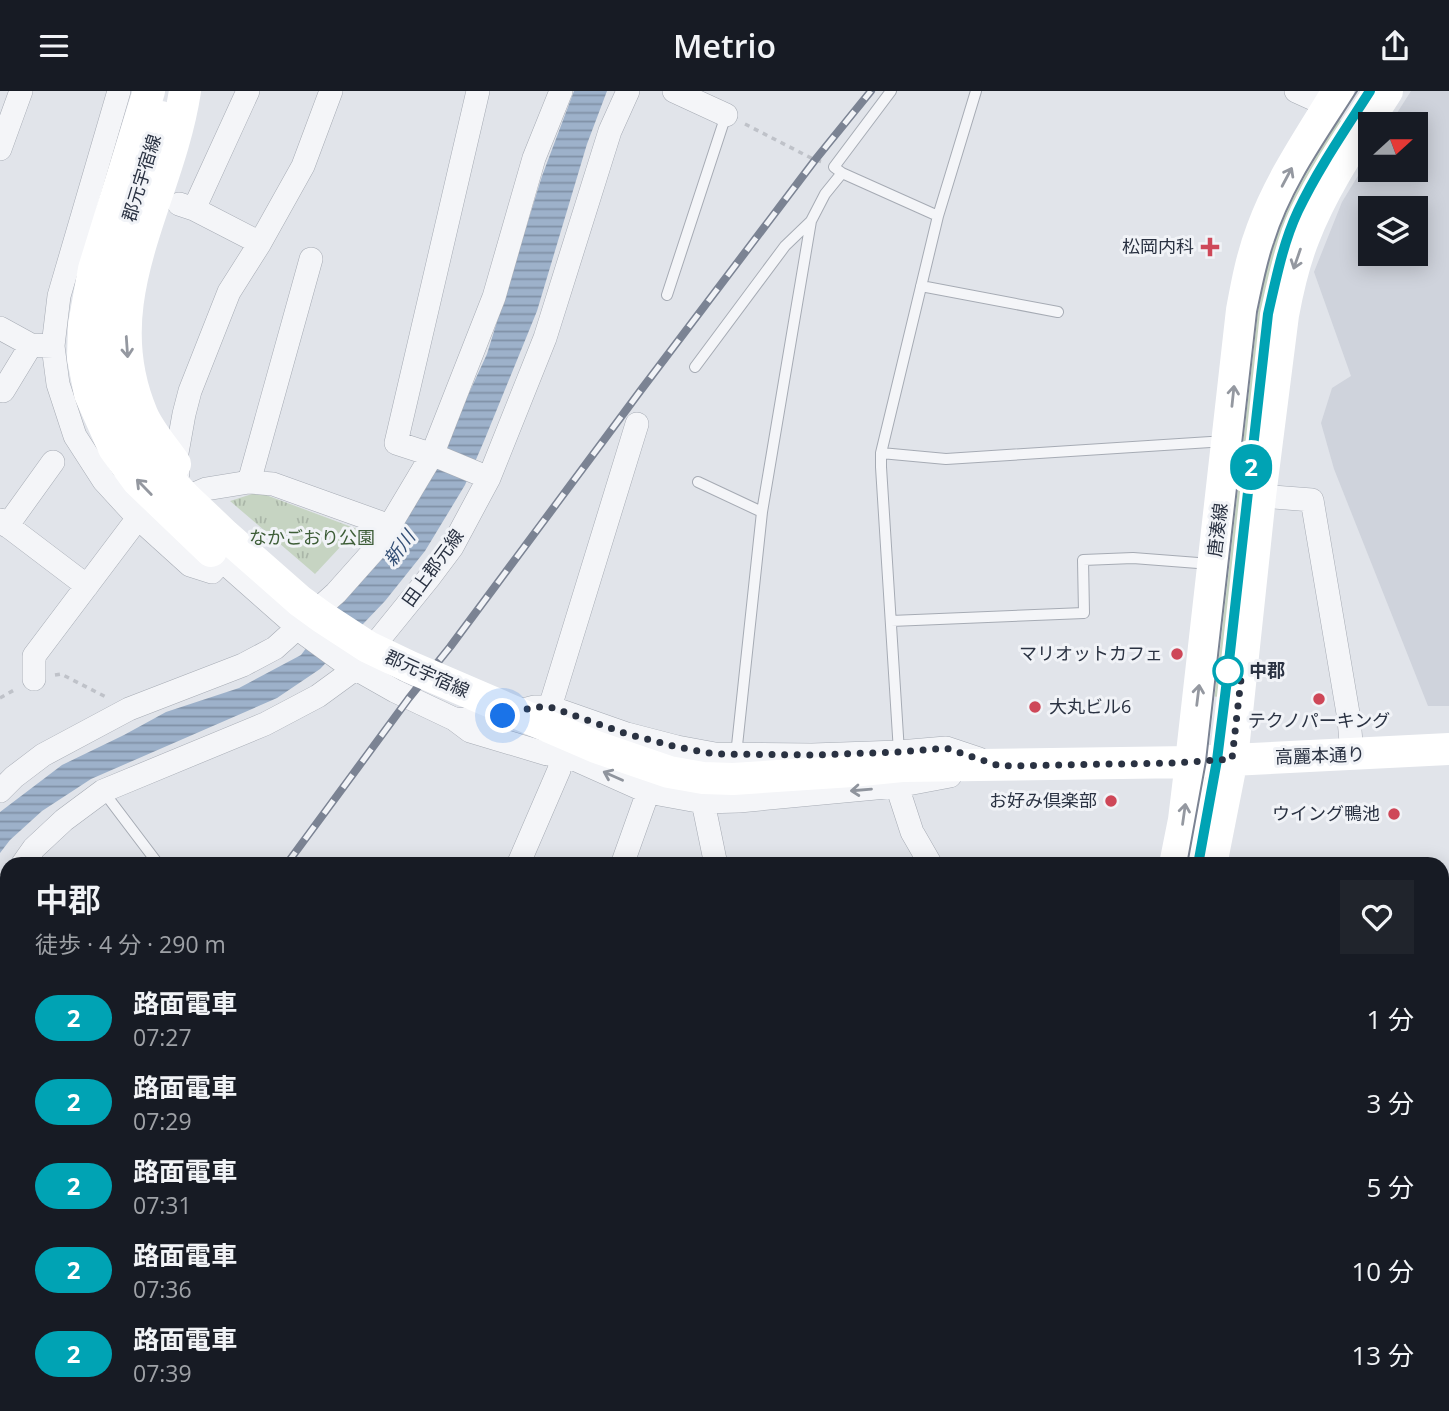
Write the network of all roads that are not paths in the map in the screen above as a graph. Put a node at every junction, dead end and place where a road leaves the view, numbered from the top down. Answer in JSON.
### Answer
{"nodes":[{"id":1,"x":21,"y":91,"type":"edge"},
{"id":2,"x":185,"y":91,"type":"edge"},
{"id":3,"x":248,"y":91,"type":"edge"},
{"id":4,"x":331,"y":91,"type":"edge"},
{"id":5,"x":478,"y":91,"type":"edge"},
{"id":6,"x":561,"y":91,"type":"edge"},
{"id":7,"x":628,"y":91,"type":"edge"},
{"id":8,"x":674,"y":91,"type":"edge"},
{"id":9,"x":891,"y":91,"type":"edge"},
{"id":10,"x":976,"y":91,"type":"edge"},
{"id":11,"x":1296,"y":91,"type":"edge"},
{"id":12,"x":1387,"y":91,"type":"edge"},
{"id":13,"x":114,"y":93,"type":"edge"},
{"id":14,"x":1334,"y":98,"type":"edge"},
{"id":15,"x":160,"y":100,"type":"edge"},
{"id":16,"x":726,"y":115,"type":"joint"},
{"id":17,"x":0,"y":149,"type":"edge"},
{"id":18,"x":838,"y":170,"type":"junction"},
{"id":19,"x":938,"y":216,"type":"junction"},
{"id":20,"x":811,"y":221,"type":"junction"},
{"id":21,"x":260,"y":243,"type":"junction"},
{"id":22,"x":311,"y":259,"type":"dead end"},
{"id":23,"x":921,"y":286,"type":"junction"},
{"id":24,"x":667,"y":295,"type":"dead end"},
{"id":25,"x":1058,"y":312,"type":"dead end"},
{"id":26,"x":0,"y":328,"type":"edge"},
{"id":27,"x":42,"y":345,"type":"junction"},
{"id":28,"x":695,"y":367,"type":"dead end"},
{"id":29,"x":0,"y":390,"type":"edge"},
{"id":30,"x":637,"y":424,"type":"dead end"},
{"id":31,"x":1228,"y":440,"type":"junction"},
{"id":32,"x":881,"y":453,"type":"junction"},
{"id":33,"x":434,"y":456,"type":"junction"},
{"id":34,"x":54,"y":462,"type":"dead end"},
{"id":35,"x":175,"y":464,"type":"junction"},
{"id":36,"x":489,"y":478,"type":"junction"},
{"id":37,"x":249,"y":482,"type":"junction"},
{"id":38,"x":698,"y":482,"type":"dead end"},
{"id":39,"x":1261,"y":496,"type":"junction"},
{"id":40,"x":185,"y":498,"type":"junction"},
{"id":41,"x":762,"y":512,"type":"junction"},
{"id":42,"x":138,"y":518,"type":"junction"},
{"id":43,"x":4,"y":523,"type":"edge"},
{"id":44,"x":390,"y":526,"type":"junction"},
{"id":45,"x":217,"y":556,"type":"junction"},
{"id":46,"x":1214,"y":564,"type":"junction"},
{"id":47,"x":86,"y":586,"type":"junction"},
{"id":48,"x":891,"y":621,"type":"junction"},
{"id":49,"x":301,"y":631,"type":"junction"},
{"id":50,"x":349,"y":665,"type":"junction"},
{"id":51,"x":34,"y":679,"type":"road end"},
{"id":52,"x":550,"y":707,"type":"junction"},
{"id":53,"x":523,"y":711,"type":"junction"},
{"id":54,"x":454,"y":719,"type":"junction"},
{"id":55,"x":659,"y":742,"type":"junction"},
{"id":56,"x":1449,"y":750,"type":"edge"},
{"id":57,"x":899,"y":752,"type":"junction"},
{"id":58,"x":564,"y":754,"type":"junction"},
{"id":59,"x":1352,"y":754,"type":"junction"},
{"id":60,"x":736,"y":755,"type":"junction"},
{"id":61,"x":1232,"y":759,"type":"junction"},
{"id":62,"x":1191,"y":762,"type":"junction"},
{"id":63,"x":1000,"y":766,"type":"junction"},
{"id":64,"x":897,"y":786,"type":"junction"},
{"id":65,"x":0,"y":791,"type":"edge"},
{"id":66,"x":103,"y":791,"type":"junction"},
{"id":67,"x":648,"y":792,"type":"junction"},
{"id":68,"x":703,"y":802,"type":"junction"},
{"id":69,"x":28,"y":857,"type":"edge"},
{"id":70,"x":153,"y":857,"type":"edge"},
{"id":71,"x":521,"y":857,"type":"edge"},
{"id":72,"x":625,"y":857,"type":"edge"},
{"id":73,"x":714,"y":857,"type":"edge"},
{"id":74,"x":926,"y":857,"type":"edge"},
{"id":75,"x":1177,"y":857,"type":"edge"},
{"id":76,"x":1213,"y":857,"type":"edge"}],
"edges":[{"from":1,"to":17,"type":"street"},
{"from":2,"to":35,"type":"street","one_way":true},
{"from":3,"to":21,"type":"street"},
{"from":4,"to":21,"type":"street"},
{"from":5,"to":33,"type":"street"},
{"from":6,"to":33,"type":"street"},
{"from":7,"to":36,"type":"street","name":"田上郡元線"},
{"from":8,"to":16,"type":"street"},
{"from":9,"to":18,"type":"lane"},
{"from":10,"to":19,"type":"lane"},
{"from":11,"to":14,"type":"street"},
{"from":12,"to":39,"type":"street","one_way":true},
{"from":13,"to":27,"type":"street"},
{"from":31,"to":14,"type":"street","name":"唐湊線","one_way":true},
{"from":45,"to":15,"type":"street","one_way":true},
{"from":15,"to":63,"type":"street","name":"郡元宇宿線","bridge":true},
{"from":16,"to":24,"type":"lane"},
{"from":18,"to":19,"type":"lane"},
{"from":18,"to":20,"type":"lane"},
{"from":19,"to":23,"type":"lane"},
{"from":20,"to":28,"type":"lane"},
{"from":20,"to":41,"type":"lane"},
{"from":21,"to":35,"type":"street"},
{"from":22,"to":37,"type":"street"},
{"from":23,"to":25,"type":"lane"},
{"from":23,"to":32,"type":"lane"},
{"from":26,"to":27,"type":"street"},
{"from":27,"to":29,"type":"street"},
{"from":27,"to":42,"type":"street"},
{"from":30,"to":52,"type":"street"},
{"from":31,"to":32,"type":"lane"},
{"from":31,"to":46,"type":"street","name":"唐湊線"},
{"from":32,"to":48,"type":"lane"},
{"from":33,"to":36,"type":"street"},
{"from":33,"to":44,"type":"street"},
{"from":34,"to":43,"type":"street"},
{"from":35,"to":40,"type":"street"},
{"from":36,"to":50,"type":"street","name":"田上郡元線"},
{"from":37,"to":40,"type":"street"},
{"from":37,"to":44,"type":"street"},
{"from":38,"to":41,"type":"lane"},
{"from":39,"to":59,"type":"street"},
{"from":39,"to":61,"type":"street"},
{"from":40,"to":45,"type":"street"},
{"from":41,"to":60,"type":"lane"},
{"from":42,"to":45,"type":"street"},
{"from":42,"to":47,"type":"street"},
{"from":43,"to":47,"type":"street"},
{"from":44,"to":49,"type":"street"},
{"from":45,"to":49,"type":"street"},
{"from":46,"to":48,"type":"lane"},
{"from":62,"to":46,"type":"street","name":"唐湊線","one_way":true},
{"from":47,"to":51,"type":"street"},
{"from":48,"to":57,"type":"lane"},
{"from":49,"to":50,"type":"street"},
{"from":49,"to":65,"type":"street"},
{"from":50,"to":54,"type":"street"},
{"from":50,"to":66,"type":"street","name":"田上郡元線"},
{"from":52,"to":53,"type":"street"},
{"from":52,"to":55,"type":"street"},
{"from":53,"to":54,"type":"street"},
{"from":53,"to":58,"type":"street"},
{"from":54,"to":58,"type":"street"},
{"from":55,"to":60,"type":"street"},
{"from":55,"to":67,"type":"street"},
{"from":56,"to":59,"type":"street","name":"高麗本通り"},
{"from":57,"to":60,"type":"street"},
{"from":57,"to":63,"type":"street"},
{"from":67,"to":58,"type":"street","one_way":true},
{"from":58,"to":71,"type":"street"},
{"from":59,"to":61,"type":"street","name":"高麗本通り"},
{"from":61,"to":62,"type":"street","name":"高麗本通り"},
{"from":61,"to":76,"type":"street"},
{"from":62,"to":63,"type":"street","name":"郡元宇宿線"},
{"from":75,"to":62,"type":"street","name":"唐湊線","one_way":true},
{"from":63,"to":64,"type":"street"},
{"from":64,"to":68,"type":"street","one_way":true},
{"from":64,"to":74,"type":"street"},
{"from":66,"to":69,"type":"street","name":"田上郡元線"},
{"from":66,"to":70,"type":"lane"},
{"from":67,"to":68,"type":"street"},
{"from":67,"to":72,"type":"street"},
{"from":68,"to":73,"type":"street"}]}
